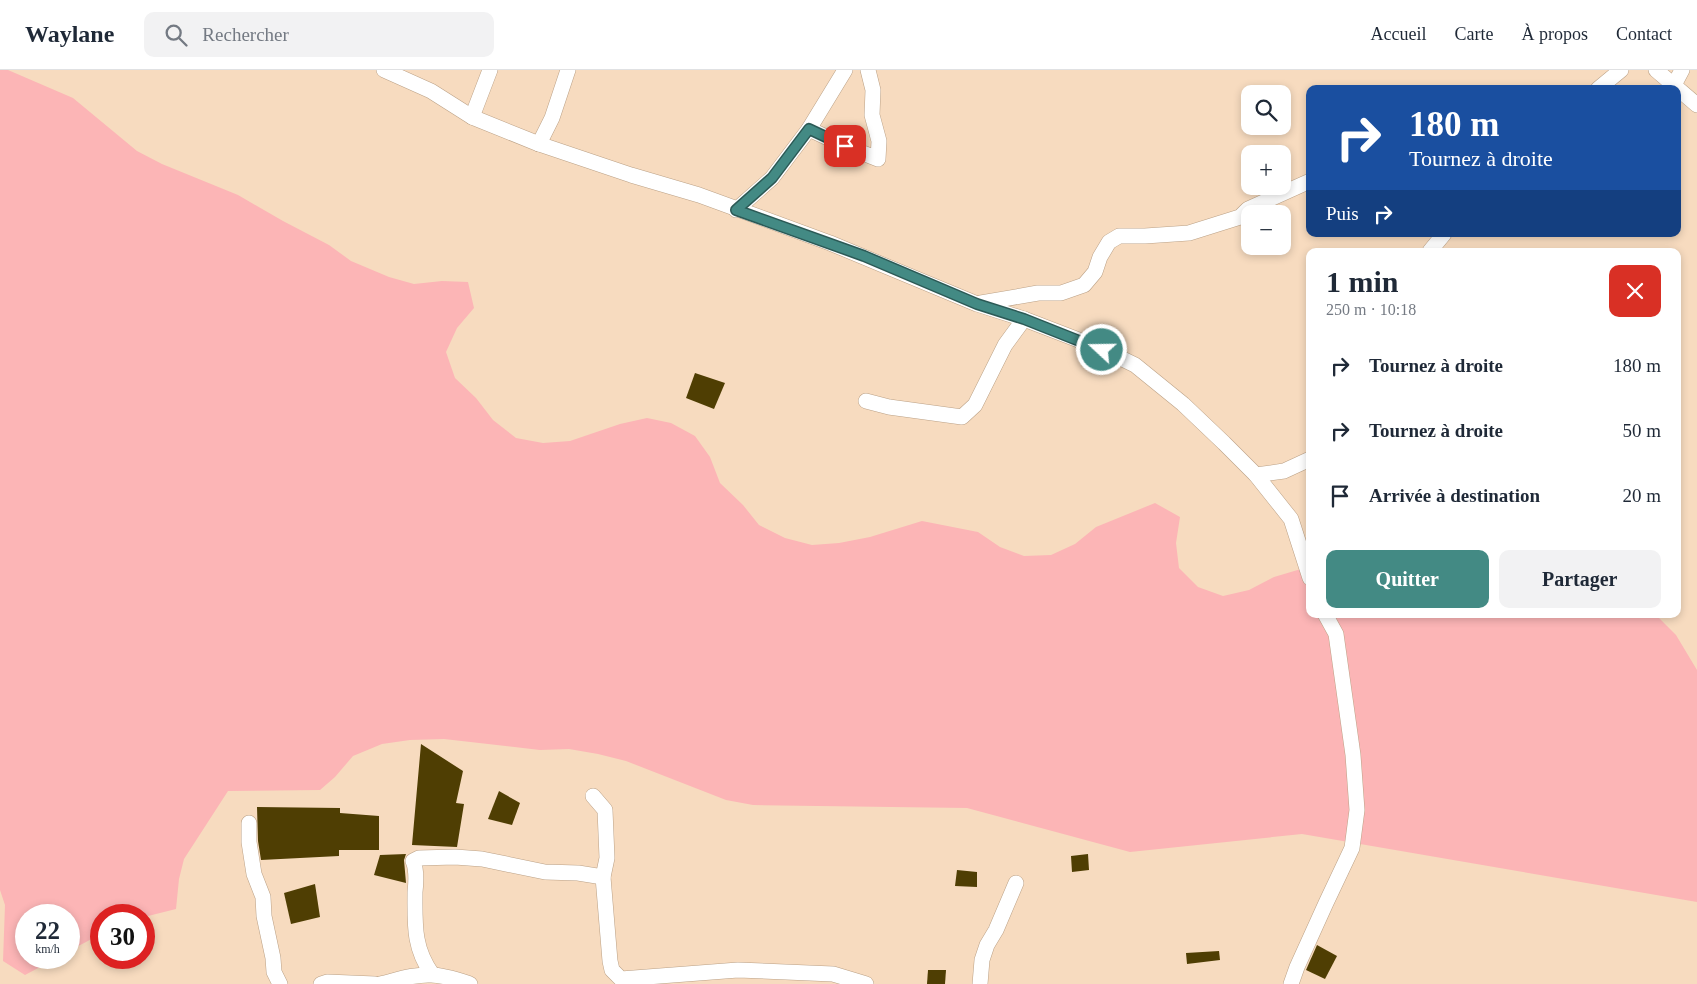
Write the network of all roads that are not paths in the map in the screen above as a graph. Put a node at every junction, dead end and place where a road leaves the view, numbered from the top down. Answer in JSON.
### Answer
{"nodes":[{"id":1,"x":384,"y":70,"type":"edge"},
{"id":2,"x":490,"y":70,"type":"edge"},
{"id":3,"x":568,"y":70,"type":"edge"},
{"id":4,"x":845,"y":70,"type":"edge"},
{"id":5,"x":868,"y":70,"type":"edge"},
{"id":6,"x":1621,"y":70,"type":"edge"},
{"id":7,"x":1656,"y":70,"type":"edge"},
{"id":8,"x":1682,"y":70,"type":"edge"},
{"id":9,"x":1603,"y":85,"type":"edge"},
{"id":10,"x":1674,"y":85,"type":"joint"},
{"id":11,"x":1681,"y":91,"type":"edge"},
{"id":12,"x":1697,"y":106,"type":"edge"},
{"id":13,"x":472,"y":117,"type":"junction"},
{"id":14,"x":809,"y":129,"type":"junction"},
{"id":15,"x":538,"y":144,"type":"junction"},
{"id":16,"x":1306,"y":183,"type":"edge"},
{"id":17,"x":736,"y":210,"type":"junction"},
{"id":18,"x":1442,"y":237,"type":"edge"},
{"id":19,"x":1432,"y":248,"type":"edge"},
{"id":20,"x":977,"y":304,"type":"junction"},
{"id":21,"x":1024,"y":319,"type":"junction"},
{"id":22,"x":866,"y":401,"type":"dead end"},
{"id":23,"x":1306,"y":461,"type":"edge"},
{"id":24,"x":1256,"y":475,"type":"junction"},
{"id":25,"x":1306,"y":566,"type":"edge"},
{"id":26,"x":1327,"y":618,"type":"edge"},
{"id":27,"x":593,"y":796,"type":"dead end"},
{"id":28,"x":249,"y":823,"type":"dead end"},
{"id":29,"x":603,"y":877,"type":"junction"},
{"id":30,"x":1016,"y":883,"type":"dead end"},
{"id":31,"x":432,"y":974,"type":"junction"},
{"id":32,"x":618,"y":981,"type":"edge"},
{"id":33,"x":280,"y":984,"type":"edge"},
{"id":34,"x":321,"y":984,"type":"edge"},
{"id":35,"x":375,"y":984,"type":"edge"},
{"id":36,"x":380,"y":984,"type":"edge"},
{"id":37,"x":470,"y":984,"type":"edge"},
{"id":38,"x":866,"y":984,"type":"edge"},
{"id":39,"x":980,"y":984,"type":"edge"},
{"id":40,"x":1291,"y":984,"type":"edge"}],
"edges":[{"from":1,"to":13,"type":"street"},
{"from":2,"to":13,"type":"street"},
{"from":3,"to":15,"type":"street"},
{"from":4,"to":14,"type":"street"},
{"from":5,"to":14,"type":"street"},
{"from":6,"to":9,"type":"street"},
{"from":7,"to":10,"type":"street"},
{"from":8,"to":10,"type":"street"},
{"from":11,"to":12,"type":"street"},
{"from":13,"to":15,"type":"street"},
{"from":14,"to":17,"type":"street"},
{"from":15,"to":17,"type":"street"},
{"from":16,"to":20,"type":"street"},
{"from":17,"to":20,"type":"street"},
{"from":18,"to":19,"type":"street"},
{"from":20,"to":21,"type":"street"},
{"from":21,"to":22,"type":"street"},
{"from":21,"to":24,"type":"street"},
{"from":23,"to":24,"type":"street"},
{"from":24,"to":25,"type":"street"},
{"from":26,"to":40,"type":"street"},
{"from":27,"to":29,"type":"street"},
{"from":28,"to":33,"type":"street"},
{"from":29,"to":31,"type":"street"},
{"from":29,"to":32,"type":"street"},
{"from":30,"to":39,"type":"street"},
{"from":31,"to":36,"type":"street"},
{"from":31,"to":37,"type":"street"},
{"from":32,"to":38,"type":"street"},
{"from":34,"to":35,"type":"street"}]}
